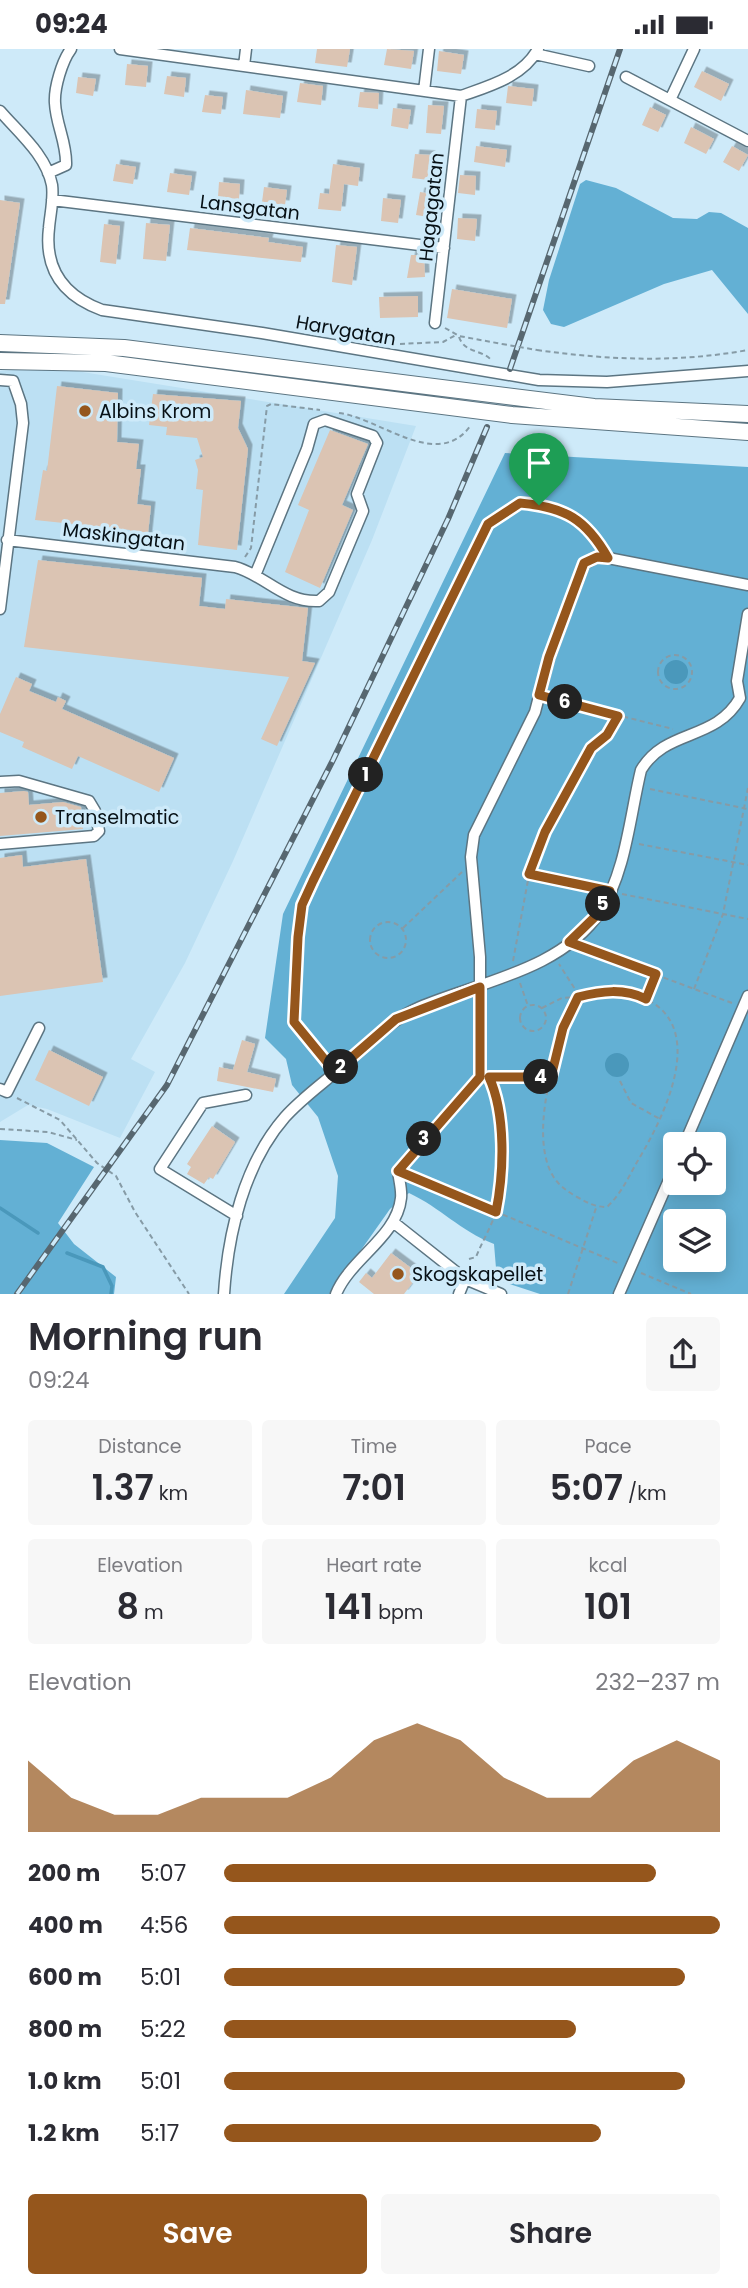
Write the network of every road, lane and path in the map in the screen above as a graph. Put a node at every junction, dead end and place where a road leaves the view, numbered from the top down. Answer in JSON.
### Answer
{"nodes":[{"id":1,"x":71,"y":49,"type":"edge"},
{"id":2,"x":120,"y":49,"type":"edge"},
{"id":3,"x":246,"y":49,"type":"edge"},
{"id":4,"x":429,"y":49,"type":"edge"},
{"id":5,"x":694,"y":49,"type":"edge"},
{"id":6,"x":537,"y":52,"type":"edge"},
{"id":7,"x":244,"y":66,"type":"junction"},
{"id":8,"x":589,"y":66,"type":"dead end"},
{"id":9,"x":626,"y":77,"type":"dead end"},
{"id":10,"x":424,"y":91,"type":"junction"},
{"id":11,"x":461,"y":96,"type":"junction"},
{"id":12,"x":670,"y":100,"type":"junction"},
{"id":13,"x":0,"y":111,"type":"edge"},
{"id":14,"x":748,"y":141,"type":"edge"},
{"id":15,"x":48,"y":173,"type":"junction"},
{"id":16,"x":52,"y":200,"type":"junction"},
{"id":17,"x":444,"y":248,"type":"junction"},
{"id":18,"x":435,"y":323,"type":"joint"},
{"id":19,"x":457,"y":335,"type":"junction"},
{"id":20,"x":0,"y":343,"type":"edge"},
{"id":21,"x":390,"y":344,"type":"dead end"},
{"id":22,"x":748,"y":350,"type":"edge"},
{"id":23,"x":0,"y":361,"type":"edge"},
{"id":24,"x":492,"y":367,"type":"dead end"},
{"id":25,"x":748,"y":371,"type":"edge"},
{"id":26,"x":0,"y":380,"type":"edge"},
{"id":27,"x":325,"y":411,"type":"dead end"},
{"id":28,"x":338,"y":412,"type":"dead end"},
{"id":29,"x":748,"y":414,"type":"edge"},
{"id":30,"x":472,"y":424,"type":"dead end"},
{"id":31,"x":748,"y":432,"type":"edge"},
{"id":32,"x":8,"y":540,"type":"junction"},
{"id":33,"x":608,"y":558,"type":"junction"},
{"id":34,"x":236,"y":568,"type":"junction"},
{"id":35,"x":256,"y":573,"type":"junction"},
{"id":36,"x":748,"y":586,"type":"edge"},
{"id":37,"x":0,"y":609,"type":"edge"},
{"id":38,"x":748,"y":614,"type":"edge"},
{"id":39,"x":658,"y":674,"type":"joint"},
{"id":40,"x":539,"y":695,"type":"junction"},
{"id":41,"x":618,"y":716,"type":"junction"},
{"id":42,"x":691,"y":734,"type":"junction"},
{"id":43,"x":0,"y":782,"type":"edge"},
{"id":44,"x":637,"y":786,"type":"junction"},
{"id":45,"x":748,"y":788,"type":"edge"},
{"id":46,"x":746,"y":809,"type":"edge"},
{"id":47,"x":624,"y":841,"type":"junction"},
{"id":48,"x":0,"y":844,"type":"edge"},
{"id":49,"x":472,"y":862,"type":"junction"},
{"id":50,"x":735,"y":863,"type":"junction"},
{"id":51,"x":748,"y":865,"type":"edge"},
{"id":52,"x":529,"y":874,"type":"junction"},
{"id":53,"x":610,"y":891,"type":"junction"},
{"id":54,"x":723,"y":914,"type":"junction"},
{"id":55,"x":748,"y":919,"type":"edge"},
{"id":56,"x":402,"y":929,"type":"junction"},
{"id":57,"x":569,"y":942,"type":"junction"},
{"id":58,"x":552,"y":953,"type":"junction"},
{"id":59,"x":516,"y":972,"type":"junction"},
{"id":60,"x":656,"y":974,"type":"junction"},
{"id":61,"x":480,"y":987,"type":"junction"},
{"id":62,"x":694,"y":989,"type":"junction"},
{"id":63,"x":748,"y":996,"type":"edge"},
{"id":64,"x":580,"y":997,"type":"junction"},
{"id":65,"x":646,"y":999,"type":"junction"},
{"id":66,"x":528,"y":1006,"type":"junction"},
{"id":67,"x":743,"y":1007,"type":"junction"},
{"id":68,"x":542,"y":1008,"type":"junction"},
{"id":69,"x":39,"y":1028,"type":"dead end"},
{"id":70,"x":335,"y":1072,"type":"junction"},
{"id":71,"x":551,"y":1077,"type":"junction"},
{"id":72,"x":620,"y":1080,"type":"dead end"},
{"id":73,"x":4,"y":1091,"type":"edge"},
{"id":74,"x":246,"y":1095,"type":"dead end"},
{"id":75,"x":661,"y":1119,"type":"junction"},
{"id":76,"x":0,"y":1129,"type":"edge"},
{"id":77,"x":690,"y":1132,"type":"edge"},
{"id":78,"x":78,"y":1140,"type":"junction"},
{"id":79,"x":398,"y":1171,"type":"junction"},
{"id":80,"x":663,"y":1193,"type":"edge"},
{"id":81,"x":597,"y":1207,"type":"junction"},
{"id":82,"x":496,"y":1212,"type":"junction"},
{"id":83,"x":237,"y":1216,"type":"junction"},
{"id":84,"x":393,"y":1222,"type":"junction"},
{"id":85,"x":584,"y":1249,"type":"junction"},
{"id":86,"x":469,"y":1259,"type":"dead end"},
{"id":87,"x":630,"y":1268,"type":"junction"},
{"id":88,"x":466,"y":1279,"type":"junction"},
{"id":89,"x":189,"y":1294,"type":"edge"},
{"id":90,"x":224,"y":1294,"type":"edge"},
{"id":91,"x":335,"y":1294,"type":"edge"},
{"id":92,"x":458,"y":1294,"type":"edge"},
{"id":93,"x":501,"y":1294,"type":"edge"},
{"id":94,"x":568,"y":1294,"type":"edge"},
{"id":95,"x":619,"y":1294,"type":"edge"},
{"id":96,"x":691,"y":1294,"type":"edge"}],
"edges":[{"from":1,"to":15,"type":"street"},
{"from":2,"to":7,"type":"street"},
{"from":3,"to":7,"type":"street"},
{"from":4,"to":10,"type":"street"},
{"from":5,"to":12,"type":"street"},
{"from":6,"to":8,"type":"street"},
{"from":6,"to":11,"type":"street"},
{"from":7,"to":10,"type":"street"},
{"from":9,"to":12,"type":"street"},
{"from":10,"to":11,"type":"street"},
{"from":11,"to":17,"type":"street","name":"Hagagatan"},
{"from":12,"to":14,"type":"street"},
{"from":13,"to":15,"type":"street"},
{"from":15,"to":16,"type":"street","name":"Harvgatan"},
{"from":16,"to":17,"type":"street","name":"Lansgatan"},
{"from":16,"to":25,"type":"street","name":"Harvgatan"},
{"from":17,"to":18,"type":"street","name":"Hagagatan"},
{"from":18,"to":19,"type":"path"},
{"from":19,"to":21,"type":"path"},
{"from":19,"to":22,"type":"path","bridge":true},
{"from":19,"to":24,"type":"path"},
{"from":20,"to":29,"type":"highway"},
{"from":23,"to":31,"type":"highway"},
{"from":26,"to":32,"type":"street"},
{"from":27,"to":34,"type":"path"},
{"from":28,"to":30,"type":"path"},
{"from":32,"to":34,"type":"street","name":"Maskingatan"},
{"from":32,"to":37,"type":"street"},
{"from":33,"to":36,"type":"street"},
{"from":33,"to":40,"type":"street"},
{"from":33,"to":70,"type":"path"},
{"from":34,"to":35,"type":"street","name":"Maskingatan"},
{"from":35,"to":35,"type":"street"},
{"from":38,"to":42,"type":"street"},
{"from":39,"to":39,"type":"path"},
{"from":40,"to":41,"type":"path"},
{"from":40,"to":49,"type":"street"},
{"from":41,"to":42,"type":"path"},
{"from":41,"to":52,"type":"path"},
{"from":42,"to":44,"type":"street"},
{"from":43,"to":48,"type":"street"},
{"from":44,"to":46,"type":"path"},
{"from":44,"to":47,"type":"street"},
{"from":45,"to":46,"type":"path"},
{"from":46,"to":50,"type":"path"},
{"from":47,"to":50,"type":"path"},
{"from":47,"to":53,"type":"street"},
{"from":49,"to":56,"type":"path"},
{"from":49,"to":61,"type":"street"},
{"from":50,"to":51,"type":"path"},
{"from":50,"to":54,"type":"path"},
{"from":52,"to":53,"type":"path"},
{"from":52,"to":59,"type":"path"},
{"from":53,"to":54,"type":"path"},
{"from":53,"to":57,"type":"street"},
{"from":54,"to":55,"type":"path"},
{"from":54,"to":62,"type":"path"},
{"from":56,"to":56,"type":"path"},
{"from":57,"to":58,"type":"street"},
{"from":57,"to":60,"type":"path"},
{"from":58,"to":59,"type":"street"},
{"from":58,"to":64,"type":"path"},
{"from":59,"to":61,"type":"street"},
{"from":59,"to":66,"type":"path"},
{"from":60,"to":62,"type":"path"},
{"from":60,"to":65,"type":"path"},
{"from":61,"to":70,"type":"street"},
{"from":61,"to":79,"type":"street"},
{"from":62,"to":67,"type":"path"},
{"from":63,"to":67,"type":"street"},
{"from":64,"to":65,"type":"path"},
{"from":64,"to":68,"type":"path"},
{"from":64,"to":71,"type":"path"},
{"from":65,"to":75,"type":"path"},
{"from":66,"to":68,"type":"path"},
{"from":66,"to":68,"type":"path"},
{"from":67,"to":77,"type":"street"},
{"from":69,"to":73,"type":"street"},
{"from":70,"to":83,"type":"street"},
{"from":71,"to":81,"type":"path"},
{"from":71,"to":82,"type":"path"},
{"from":72,"to":75,"type":"path"},
{"from":73,"to":78,"type":"path"},
{"from":74,"to":83,"type":"street"},
{"from":75,"to":81,"type":"path"},
{"from":76,"to":78,"type":"path"},
{"from":78,"to":89,"type":"path"},
{"from":79,"to":82,"type":"path"},
{"from":79,"to":84,"type":"street"},
{"from":80,"to":87,"type":"street"},
{"from":81,"to":85,"type":"path"},
{"from":82,"to":85,"type":"path"},
{"from":82,"to":86,"type":"path"},
{"from":83,"to":90,"type":"street"},
{"from":84,"to":88,"type":"street"},
{"from":84,"to":91,"type":"street"},
{"from":85,"to":87,"type":"path"},
{"from":85,"to":94,"type":"path"},
{"from":87,"to":95,"type":"street"},
{"from":87,"to":96,"type":"path"},
{"from":88,"to":92,"type":"street"},
{"from":88,"to":93,"type":"street"}]}
